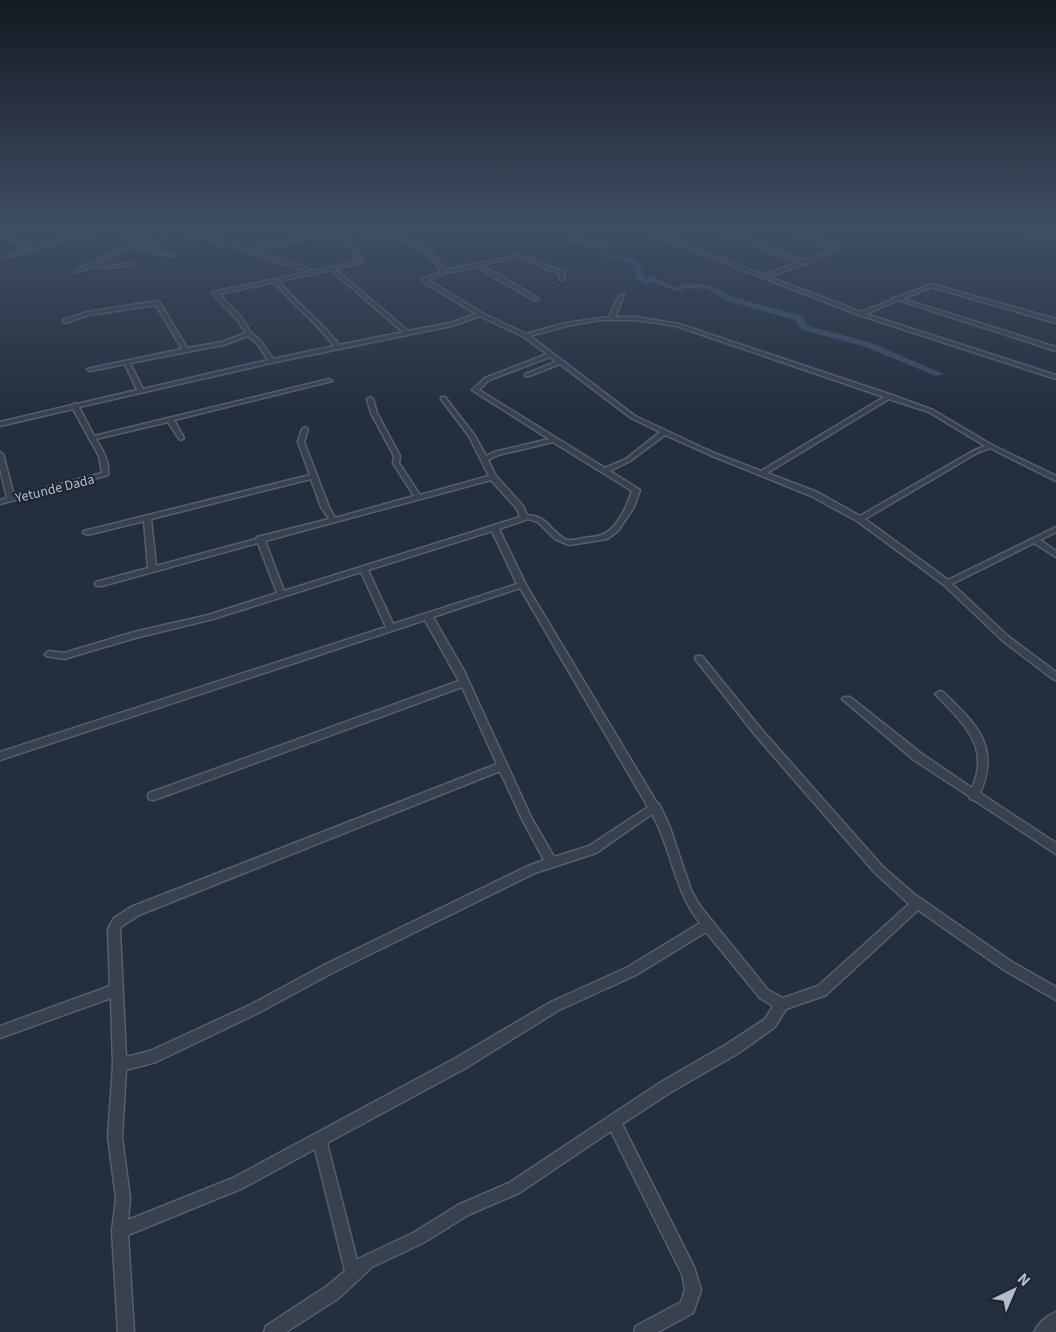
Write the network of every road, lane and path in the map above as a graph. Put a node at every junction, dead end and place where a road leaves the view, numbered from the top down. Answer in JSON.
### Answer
{"nodes":[{"id":1,"x":242,"y":287,"type":"edge"},
{"id":2,"x":281,"y":287,"type":"edge"},
{"id":3,"x":353,"y":287,"type":"edge"},
{"id":4,"x":436,"y":287,"type":"edge"},
{"id":5,"x":515,"y":287,"type":"edge"},
{"id":6,"x":791,"y":287,"type":"edge"},
{"id":7,"x":925,"y":287,"type":"edge"},
{"id":8,"x":938,"y":287,"type":"edge"},
{"id":9,"x":622,"y":296,"type":"dead end"},
{"id":10,"x":896,"y":298,"type":"junction"},
{"id":11,"x":536,"y":299,"type":"dead end"},
{"id":12,"x":1056,"y":313,"type":"edge"},
{"id":13,"x":480,"y":314,"type":"junction"},
{"id":14,"x":861,"y":314,"type":"junction"},
{"id":15,"x":612,"y":317,"type":"junction"},
{"id":16,"x":1047,"y":319,"type":"junction"},
{"id":17,"x":65,"y":321,"type":"dead end"},
{"id":18,"x":1056,"y":321,"type":"edge"},
{"id":19,"x":406,"y":332,"type":"junction"},
{"id":20,"x":249,"y":334,"type":"junction"},
{"id":21,"x":526,"y":336,"type":"junction"},
{"id":22,"x":337,"y":347,"type":"junction"},
{"id":23,"x":185,"y":349,"type":"junction"},
{"id":24,"x":1056,"y":349,"type":"edge"},
{"id":25,"x":550,"y":355,"type":"junction"},
{"id":26,"x":271,"y":361,"type":"junction"},
{"id":27,"x":127,"y":362,"type":"junction"},
{"id":28,"x":560,"y":362,"type":"junction"},
{"id":29,"x":90,"y":369,"type":"dead end"},
{"id":30,"x":527,"y":375,"type":"dead end"},
{"id":31,"x":1056,"y":377,"type":"edge"},
{"id":32,"x":329,"y":381,"type":"dead end"},
{"id":33,"x":140,"y":390,"type":"junction"},
{"id":34,"x":890,"y":396,"type":"junction"},
{"id":35,"x":442,"y":398,"type":"dead end"},
{"id":36,"x":370,"y":399,"type":"dead end"},
{"id":37,"x":75,"y":405,"type":"junction"},
{"id":38,"x":170,"y":419,"type":"junction"},
{"id":39,"x":0,"y":424,"type":"edge"},
{"id":40,"x":305,"y":429,"type":"dead end"},
{"id":41,"x":663,"y":433,"type":"junction"},
{"id":42,"x":93,"y":438,"type":"junction"},
{"id":43,"x":181,"y":438,"type":"dead end"},
{"id":44,"x":553,"y":440,"type":"junction"},
{"id":45,"x":990,"y":446,"type":"junction"},
{"id":46,"x":0,"y":454,"type":"edge"},
{"id":47,"x":485,"y":459,"type":"junction"},
{"id":48,"x":606,"y":470,"type":"junction"},
{"id":49,"x":764,"y":472,"type":"junction"},
{"id":50,"x":314,"y":476,"type":"junction"},
{"id":51,"x":494,"y":477,"type":"junction"},
{"id":52,"x":1056,"y":479,"type":"edge"},
{"id":53,"x":418,"y":496,"type":"junction"},
{"id":54,"x":11,"y":500,"type":"junction"},
{"id":55,"x":0,"y":502,"type":"edge"},
{"id":56,"x":147,"y":517,"type":"junction"},
{"id":57,"x":524,"y":518,"type":"junction"},
{"id":58,"x":332,"y":519,"type":"junction"},
{"id":59,"x":860,"y":519,"type":"junction"},
{"id":60,"x":495,"y":529,"type":"junction"},
{"id":61,"x":1056,"y":529,"type":"edge"},
{"id":62,"x":87,"y":533,"type":"dead end"},
{"id":63,"x":260,"y":539,"type":"junction"},
{"id":64,"x":1036,"y":540,"type":"junction"},
{"id":65,"x":1056,"y":555,"type":"edge"},
{"id":66,"x":152,"y":569,"type":"junction"},
{"id":67,"x":363,"y":569,"type":"junction"},
{"id":68,"x":947,"y":583,"type":"junction"},
{"id":69,"x":99,"y":584,"type":"dead end"},
{"id":70,"x":522,"y":585,"type":"junction"},
{"id":71,"x":281,"y":593,"type":"junction"},
{"id":72,"x":427,"y":615,"type":"junction"},
{"id":73,"x":390,"y":627,"type":"junction"},
{"id":74,"x":49,"y":654,"type":"dead end"},
{"id":75,"x":699,"y":658,"type":"dead end"},
{"id":76,"x":1056,"y":677,"type":"edge"},
{"id":77,"x":464,"y":683,"type":"junction"},
{"id":78,"x":940,"y":694,"type":"dead end"},
{"id":79,"x":847,"y":699,"type":"dead end"},
{"id":80,"x":0,"y":756,"type":"edge"},
{"id":81,"x":502,"y":766,"type":"junction"},
{"id":82,"x":153,"y":796,"type":"dead end"},
{"id":83,"x":974,"y":796,"type":"junction"},
{"id":84,"x":655,"y":807,"type":"junction"},
{"id":85,"x":1056,"y":849,"type":"edge"},
{"id":86,"x":551,"y":862,"type":"junction"},
{"id":87,"x":918,"y":903,"type":"junction"},
{"id":88,"x":707,"y":925,"type":"junction"},
{"id":89,"x":115,"y":990,"type":"junction"},
{"id":90,"x":1056,"y":994,"type":"edge"},
{"id":91,"x":782,"y":1004,"type":"junction"},
{"id":92,"x":0,"y":1032,"type":"edge"},
{"id":93,"x":120,"y":1065,"type":"junction"},
{"id":94,"x":614,"y":1122,"type":"junction"},
{"id":95,"x":319,"y":1138,"type":"junction"},
{"id":96,"x":120,"y":1231,"type":"junction"},
{"id":97,"x":353,"y":1273,"type":"junction"},
{"id":98,"x":1056,"y":1320,"type":"edge"},
{"id":99,"x":126,"y":1332,"type":"edge"},
{"id":100,"x":272,"y":1332,"type":"edge"},
{"id":101,"x":642,"y":1332,"type":"edge"},
{"id":102,"x":1042,"y":1332,"type":"edge"}],
"edges":[{"from":1,"to":20,"type":"street"},
{"from":2,"to":22,"type":"street"},
{"from":3,"to":19,"type":"street"},
{"from":4,"to":13,"type":"street"},
{"from":5,"to":11,"type":"street"},
{"from":6,"to":14,"type":"street"},
{"from":7,"to":10,"type":"street"},
{"from":8,"to":16,"type":"street"},
{"from":9,"to":15,"type":"street"},
{"from":10,"to":14,"type":"street"},
{"from":10,"to":24,"type":"street"},
{"from":12,"to":16,"type":"street"},
{"from":13,"to":19,"type":"street"},
{"from":13,"to":21,"type":"street"},
{"from":14,"to":31,"type":"street"},
{"from":15,"to":21,"type":"street"},
{"from":15,"to":34,"type":"street"},
{"from":16,"to":18,"type":"street"},
{"from":17,"to":23,"type":"street"},
{"from":19,"to":22,"type":"street"},
{"from":20,"to":23,"type":"street"},
{"from":20,"to":26,"type":"street"},
{"from":21,"to":25,"type":"street"},
{"from":22,"to":26,"type":"street"},
{"from":23,"to":27,"type":"street"},
{"from":25,"to":28,"type":"street"},
{"from":25,"to":44,"type":"street"},
{"from":26,"to":33,"type":"street"},
{"from":27,"to":29,"type":"street"},
{"from":27,"to":33,"type":"street"},
{"from":28,"to":30,"type":"street"},
{"from":28,"to":41,"type":"street"},
{"from":32,"to":38,"type":"street"},
{"from":33,"to":37,"type":"street"},
{"from":34,"to":45,"type":"street"},
{"from":34,"to":49,"type":"street"},
{"from":35,"to":47,"type":"street"},
{"from":36,"to":53,"type":"street"},
{"from":37,"to":39,"type":"street"},
{"from":37,"to":42,"type":"street"},
{"from":38,"to":42,"type":"street"},
{"from":38,"to":43,"type":"street"},
{"from":40,"to":50,"type":"street"},
{"from":41,"to":48,"type":"street"},
{"from":41,"to":49,"type":"street"},
{"from":42,"to":54,"type":"street","name":"Yetunde Dada"},
{"from":44,"to":47,"type":"street"},
{"from":44,"to":48,"type":"street"},
{"from":45,"to":52,"type":"street"},
{"from":45,"to":59,"type":"street"},
{"from":46,"to":54,"type":"street"},
{"from":47,"to":51,"type":"street"},
{"from":48,"to":57,"type":"street"},
{"from":49,"to":59,"type":"street"},
{"from":50,"to":56,"type":"street"},
{"from":50,"to":58,"type":"street"},
{"from":51,"to":53,"type":"street"},
{"from":51,"to":57,"type":"street"},
{"from":53,"to":58,"type":"street"},
{"from":54,"to":55,"type":"street","name":"Yetunde Dada"},
{"from":56,"to":62,"type":"street"},
{"from":56,"to":66,"type":"street"},
{"from":57,"to":60,"type":"street"},
{"from":58,"to":63,"type":"street"},
{"from":59,"to":68,"type":"street"},
{"from":60,"to":67,"type":"street"},
{"from":60,"to":70,"type":"street"},
{"from":61,"to":64,"type":"street"},
{"from":63,"to":66,"type":"street"},
{"from":63,"to":71,"type":"street"},
{"from":64,"to":65,"type":"street"},
{"from":64,"to":68,"type":"street"},
{"from":66,"to":69,"type":"street"},
{"from":67,"to":71,"type":"street"},
{"from":67,"to":73,"type":"street"},
{"from":68,"to":76,"type":"street"},
{"from":70,"to":72,"type":"street"},
{"from":70,"to":84,"type":"street"},
{"from":71,"to":74,"type":"street"},
{"from":72,"to":73,"type":"street"},
{"from":72,"to":77,"type":"street"},
{"from":73,"to":80,"type":"street"},
{"from":75,"to":87,"type":"street"},
{"from":77,"to":81,"type":"street"},
{"from":77,"to":82,"type":"street"},
{"from":78,"to":83,"type":"street"},
{"from":79,"to":83,"type":"street"},
{"from":81,"to":86,"type":"street"},
{"from":81,"to":89,"type":"street"},
{"from":83,"to":85,"type":"street"},
{"from":84,"to":86,"type":"street"},
{"from":84,"to":88,"type":"street"},
{"from":86,"to":93,"type":"street"},
{"from":87,"to":90,"type":"street"},
{"from":87,"to":91,"type":"street"},
{"from":88,"to":91,"type":"street"},
{"from":88,"to":95,"type":"street"},
{"from":89,"to":92,"type":"street"},
{"from":89,"to":93,"type":"street"},
{"from":91,"to":94,"type":"street"},
{"from":93,"to":96,"type":"street"},
{"from":94,"to":97,"type":"street"},
{"from":94,"to":101,"type":"street"},
{"from":95,"to":96,"type":"street"},
{"from":95,"to":97,"type":"street"},
{"from":96,"to":99,"type":"street"},
{"from":97,"to":100,"type":"street"},
{"from":98,"to":102,"type":"street"}]}
